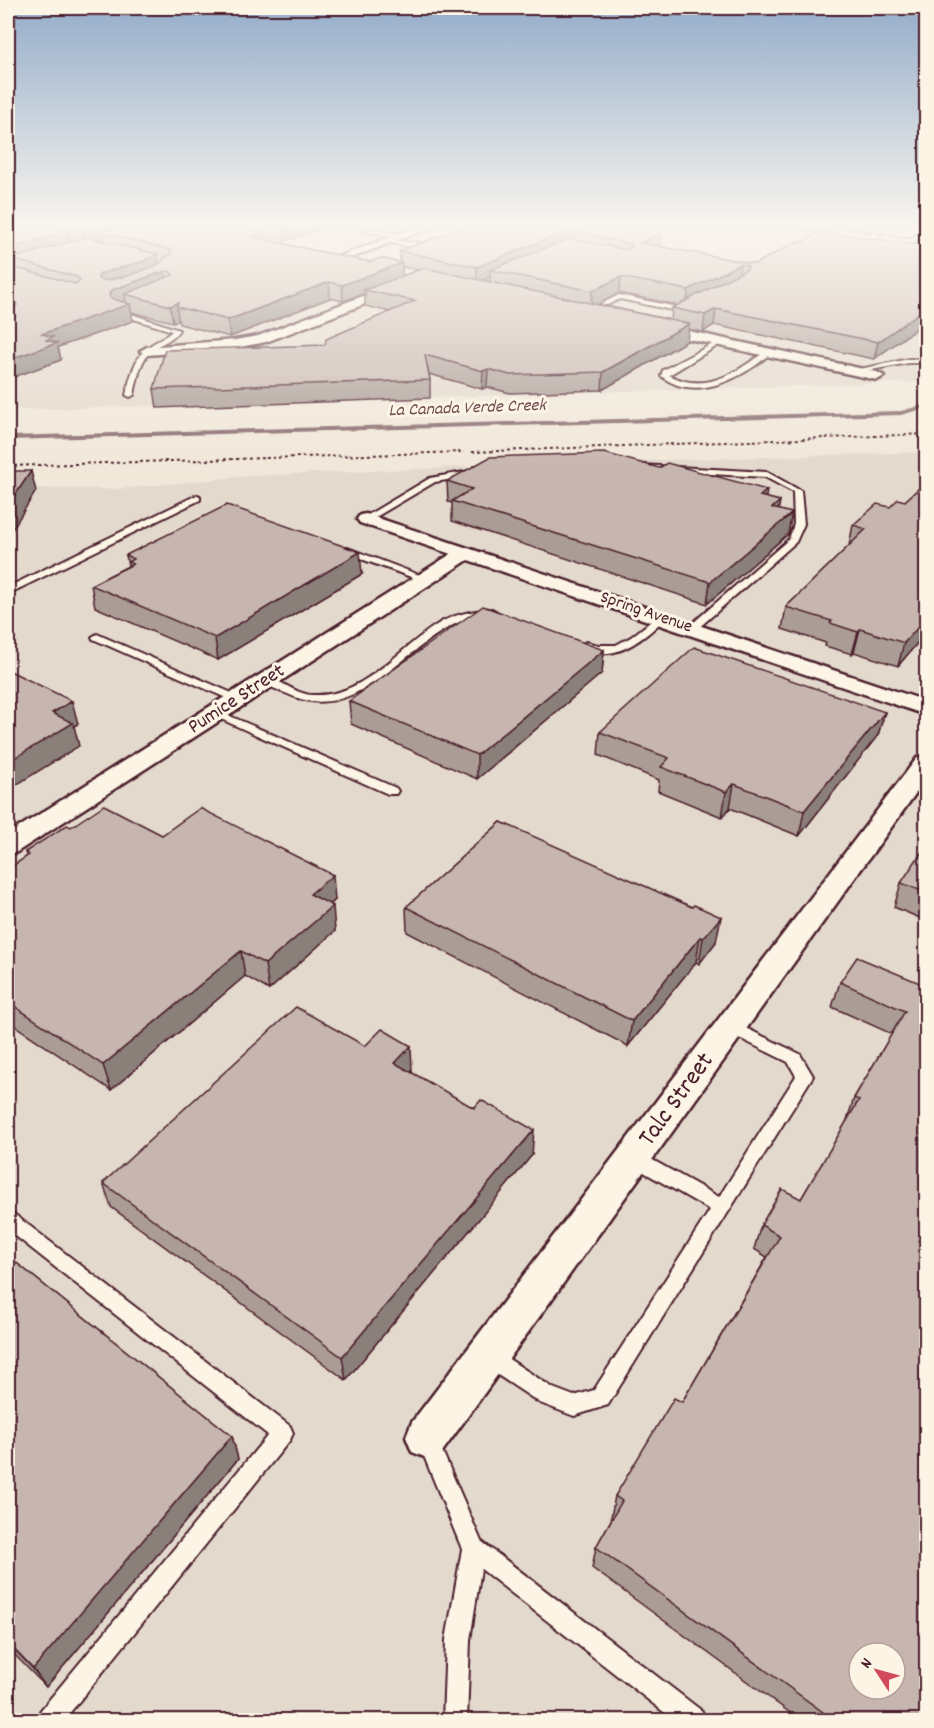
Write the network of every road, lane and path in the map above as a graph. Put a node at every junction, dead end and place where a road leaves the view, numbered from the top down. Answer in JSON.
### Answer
{"nodes":[{"id":1,"x":122,"y":307,"type":"edge"},
{"id":2,"x":345,"y":307,"type":"edge"},
{"id":3,"x":594,"y":307,"type":"edge"},
{"id":4,"x":665,"y":307,"type":"edge"},
{"id":5,"x":695,"y":307,"type":"edge"},
{"id":6,"x":582,"y":311,"type":"joint"},
{"id":7,"x":686,"y":311,"type":"junction"},
{"id":8,"x":675,"y":317,"type":"edge"},
{"id":9,"x":610,"y":318,"type":"edge"},
{"id":10,"x":633,"y":323,"type":"edge"},
{"id":11,"x":720,"y":342,"type":"junction"},
{"id":12,"x":147,"y":351,"type":"junction"},
{"id":13,"x":768,"y":352,"type":"junction"},
{"id":14,"x":927,"y":361,"type":"edge"},
{"id":15,"x":854,"y":371,"type":"junction"},
{"id":16,"x":877,"y":376,"type":"dead end"},
{"id":17,"x":130,"y":395,"type":"dead end"},
{"id":18,"x":630,"y":467,"type":"edge"},
{"id":19,"x":482,"y":472,"type":"edge"},
{"id":20,"x":197,"y":498,"type":"dead end"},
{"id":21,"x":366,"y":519,"type":"joint"},
{"id":22,"x":337,"y":547,"type":"edge"},
{"id":23,"x":466,"y":553,"type":"junction"},
{"id":24,"x":425,"y":579,"type":"junction"},
{"id":25,"x":8,"y":591,"type":"edge"},
{"id":26,"x":509,"y":617,"type":"edge"},
{"id":27,"x":659,"y":618,"type":"junction"},
{"id":28,"x":691,"y":628,"type":"junction"},
{"id":29,"x":97,"y":637,"type":"dead end"},
{"id":30,"x":570,"y":639,"type":"edge"},
{"id":31,"x":267,"y":680,"type":"junction"},
{"id":32,"x":237,"y":699,"type":"junction"},
{"id":33,"x":927,"y":708,"type":"edge"},
{"id":34,"x":216,"y":713,"type":"junction"},
{"id":35,"x":927,"y":763,"type":"edge"},
{"id":36,"x":392,"y":791,"type":"dead end"},
{"id":37,"x":8,"y":846,"type":"edge"},
{"id":38,"x":731,"y":1027,"type":"junction"},
{"id":39,"x":634,"y":1158,"type":"junction"},
{"id":40,"x":722,"y":1208,"type":"junction"},
{"id":41,"x":8,"y":1220,"type":"edge"},
{"id":42,"x":487,"y":1356,"type":"junction"},
{"id":43,"x":427,"y":1437,"type":"joint"},
{"id":44,"x":473,"y":1549,"type":"junction"},
{"id":45,"x":49,"y":1720,"type":"edge"},
{"id":46,"x":454,"y":1720,"type":"edge"},
{"id":47,"x":693,"y":1720,"type":"edge"}],
"edges":[{"from":1,"to":12,"type":"lane"},
{"from":2,"to":12,"type":"street"},
{"from":3,"to":6,"type":"lane"},
{"from":4,"to":7,"type":"lane"},
{"from":5,"to":7,"type":"lane"},
{"from":6,"to":9,"type":"street"},
{"from":7,"to":8,"type":"lane"},
{"from":10,"to":11,"type":"street"},
{"from":11,"to":13,"type":"street"},
{"from":11,"to":13,"type":"lane"},
{"from":12,"to":17,"type":"lane"},
{"from":13,"to":15,"type":"street"},
{"from":14,"to":15,"type":"lane"},
{"from":15,"to":16,"type":"street"},
{"from":18,"to":28,"type":"lane"},
{"from":19,"to":21,"type":"lane"},
{"from":20,"to":25,"type":"lane"},
{"from":21,"to":23,"type":"street","name":"Spring Avenue"},
{"from":22,"to":24,"type":"lane"},
{"from":23,"to":24,"type":"street","name":"Pumice Street"},
{"from":23,"to":27,"type":"street","name":"Spring Avenue"},
{"from":24,"to":31,"type":"street","name":"Pumice Street"},
{"from":26,"to":31,"type":"lane"},
{"from":27,"to":28,"type":"street","name":"Spring Avenue"},
{"from":27,"to":30,"type":"lane"},
{"from":28,"to":33,"type":"street","name":"Spring Avenue"},
{"from":29,"to":32,"type":"lane"},
{"from":31,"to":32,"type":"street","name":"Pumice Street"},
{"from":32,"to":34,"type":"street","name":"Pumice Street"},
{"from":34,"to":36,"type":"lane"},
{"from":34,"to":37,"type":"street","name":"Pumice Street"},
{"from":35,"to":38,"type":"street","name":"Talc Street"},
{"from":38,"to":39,"type":"street","name":"Talc Street"},
{"from":38,"to":40,"type":"lane"},
{"from":39,"to":40,"type":"lane"},
{"from":39,"to":42,"type":"street","name":"Talc Street"},
{"from":40,"to":42,"type":"lane"},
{"from":41,"to":45,"type":"lane"},
{"from":42,"to":43,"type":"street","name":"Talc Street"},
{"from":43,"to":44,"type":"lane"},
{"from":44,"to":46,"type":"lane"},
{"from":44,"to":47,"type":"lane"}]}
